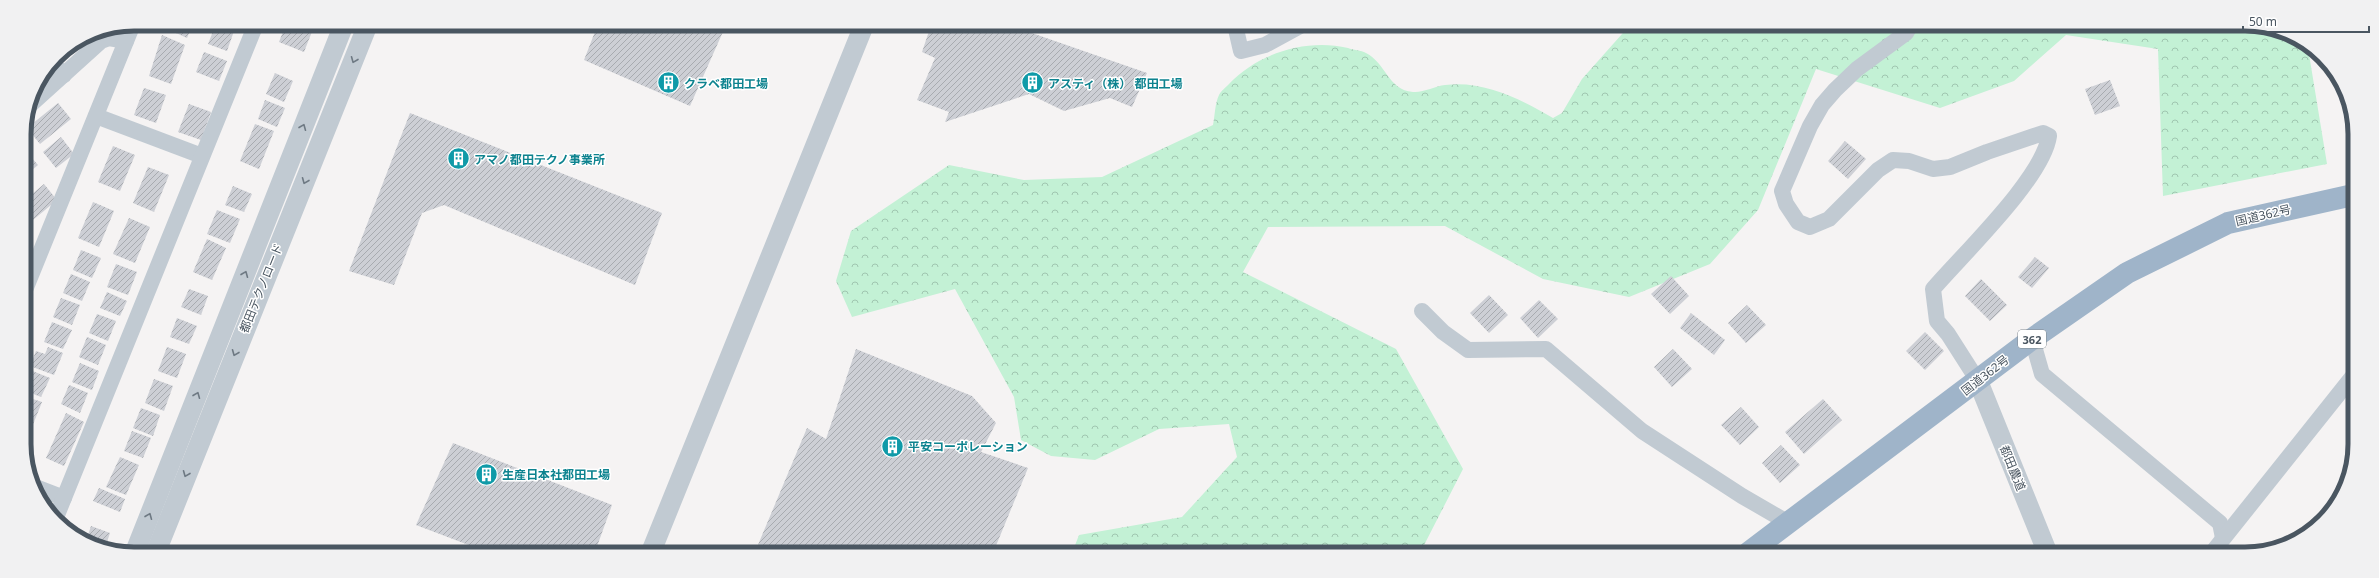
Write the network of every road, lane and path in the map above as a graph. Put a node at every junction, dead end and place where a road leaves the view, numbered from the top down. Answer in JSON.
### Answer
{"nodes":[{"id":1,"x":130,"y":31,"type":"edge"},
{"id":2,"x":253,"y":31,"type":"edge"},
{"id":3,"x":341,"y":31,"type":"edge"},
{"id":4,"x":365,"y":31,"type":"edge"},
{"id":5,"x":862,"y":31,"type":"edge"},
{"id":6,"x":1236,"y":31,"type":"edge"},
{"id":7,"x":1291,"y":31,"type":"edge"},
{"id":8,"x":1907,"y":31,"type":"edge"},
{"id":9,"x":126,"y":41,"type":"junction"},
{"id":10,"x":56,"y":67,"type":"edge"},
{"id":11,"x":64,"y":75,"type":"junction"},
{"id":12,"x":38,"y":98,"type":"edge"},
{"id":13,"x":96,"y":116,"type":"junction"},
{"id":14,"x":202,"y":156,"type":"junction"},
{"id":15,"x":2348,"y":196,"type":"edge"},
{"id":16,"x":31,"y":275,"type":"edge"},
{"id":17,"x":1422,"y":311,"type":"dead end"},
{"id":18,"x":2032,"y":339,"type":"junction"},
{"id":19,"x":1978,"y":381,"type":"junction"},
{"id":20,"x":2348,"y":382,"type":"edge"},
{"id":21,"x":42,"y":490,"type":"edge"},
{"id":22,"x":64,"y":498,"type":"junction"},
{"id":23,"x":58,"y":513,"type":"edge"},
{"id":24,"x":1787,"y":522,"type":"junction"},
{"id":25,"x":2223,"y":538,"type":"junction"},
{"id":26,"x":137,"y":547,"type":"edge"},
{"id":27,"x":158,"y":547,"type":"edge"},
{"id":28,"x":653,"y":547,"type":"edge"},
{"id":29,"x":1756,"y":547,"type":"edge"},
{"id":30,"x":2045,"y":547,"type":"edge"},
{"id":31,"x":2216,"y":547,"type":"edge"}],
"edges":[{"from":1,"to":9,"type":"street"},
{"from":2,"to":14,"type":"street"},
{"from":26,"to":3,"type":"street","name":"都田テクノロード","one_way":true},
{"from":4,"to":27,"type":"street","name":"都田テクノロード","one_way":true},
{"from":5,"to":28,"type":"street"},
{"from":6,"to":7,"type":"street"},
{"from":8,"to":19,"type":"street"},
{"from":9,"to":11,"type":"street"},
{"from":9,"to":13,"type":"street"},
{"from":10,"to":11,"type":"street"},
{"from":11,"to":12,"type":"street"},
{"from":13,"to":14,"type":"street"},
{"from":13,"to":16,"type":"street"},
{"from":14,"to":22,"type":"street"},
{"from":15,"to":18,"type":"highway","name":"国道362号","number":"362"},
{"from":17,"to":24,"type":"street"},
{"from":18,"to":19,"type":"highway","name":"国道362号","number":"362"},
{"from":18,"to":25,"type":"street"},
{"from":19,"to":24,"type":"highway","name":"国道362号","number":"362"},
{"from":19,"to":30,"type":"street","name":"都田農道"},
{"from":20,"to":25,"type":"street"},
{"from":21,"to":22,"type":"street"},
{"from":22,"to":23,"type":"street"},
{"from":24,"to":29,"type":"highway","name":"国道362号","number":"362"},
{"from":25,"to":31,"type":"street"}]}
